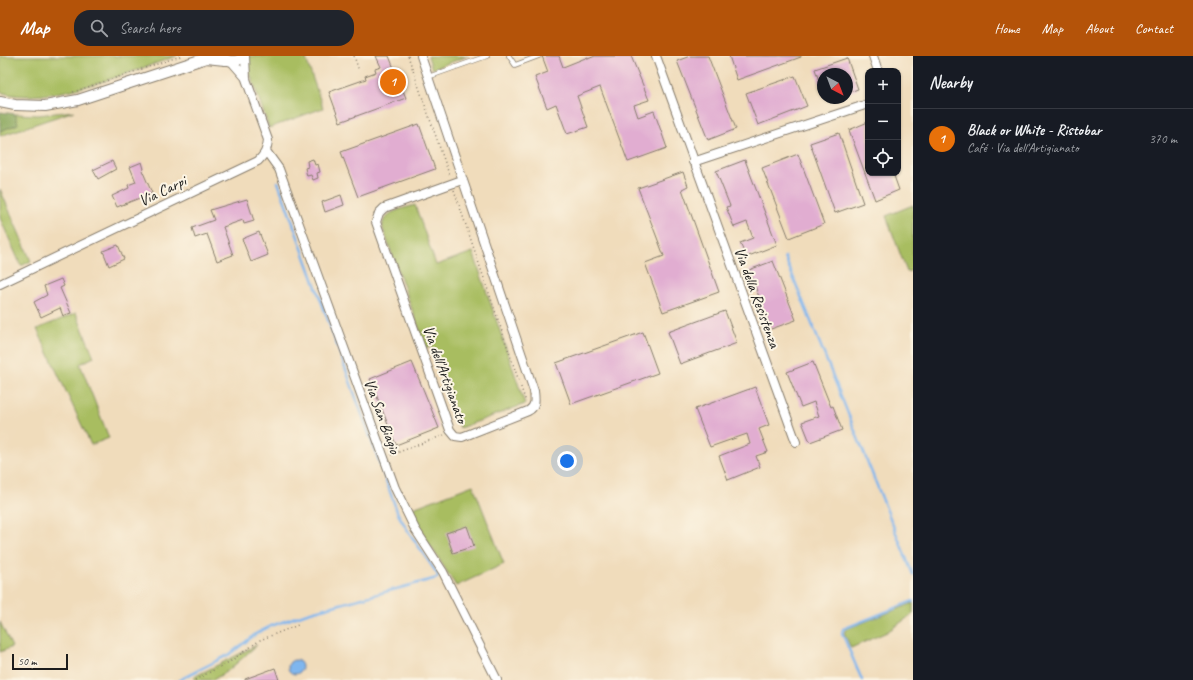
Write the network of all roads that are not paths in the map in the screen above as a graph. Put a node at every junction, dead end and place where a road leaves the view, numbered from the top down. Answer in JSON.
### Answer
{"nodes":[{"id":1,"x":245,"y":56,"type":"edge"},
{"id":2,"x":421,"y":56,"type":"edge"},
{"id":3,"x":487,"y":56,"type":"edge"},
{"id":4,"x":509,"y":56,"type":"edge"},
{"id":5,"x":539,"y":56,"type":"edge"},
{"id":6,"x":656,"y":56,"type":"edge"},
{"id":7,"x":874,"y":56,"type":"edge"},
{"id":8,"x":207,"y":57,"type":"edge"},
{"id":9,"x":226,"y":59,"type":"edge"},
{"id":10,"x":877,"y":68,"type":"edge"},
{"id":11,"x":428,"y":77,"type":"junction"},
{"id":12,"x":246,"y":79,"type":"junction"},
{"id":13,"x":0,"y":102,"type":"edge"},
{"id":14,"x":865,"y":105,"type":"edge"},
{"id":15,"x":266,"y":151,"type":"junction"},
{"id":16,"x":693,"y":162,"type":"junction"},
{"id":17,"x":462,"y":180,"type":"junction"},
{"id":18,"x":0,"y":284,"type":"edge"},
{"id":19,"x":796,"y":442,"type":"dead end"},
{"id":20,"x":497,"y":680,"type":"edge"}],
"edges":[{"from":1,"to":9,"type":"street"},
{"from":1,"to":12,"type":"street"},
{"from":2,"to":11,"type":"street","name":"Via dell'Artigianato"},
{"from":3,"to":11,"type":"lane"},
{"from":4,"to":5,"type":"lane"},
{"from":6,"to":16,"type":"street","name":"Via della Resistenza"},
{"from":7,"to":10,"type":"street"},
{"from":8,"to":9,"type":"street"},
{"from":8,"to":13,"type":"street"},
{"from":9,"to":12,"type":"street"},
{"from":11,"to":17,"type":"street","name":"Via dell'Artigianato"},
{"from":12,"to":15,"type":"street"},
{"from":14,"to":16,"type":"street"},
{"from":15,"to":18,"type":"street","name":"Via Carpi"},
{"from":15,"to":20,"type":"street","name":"Via San Biagio"},
{"from":16,"to":19,"type":"street","name":"Via della Resistenza"},
{"from":17,"to":17,"type":"street","name":"Via dell'Artigianato"}]}
